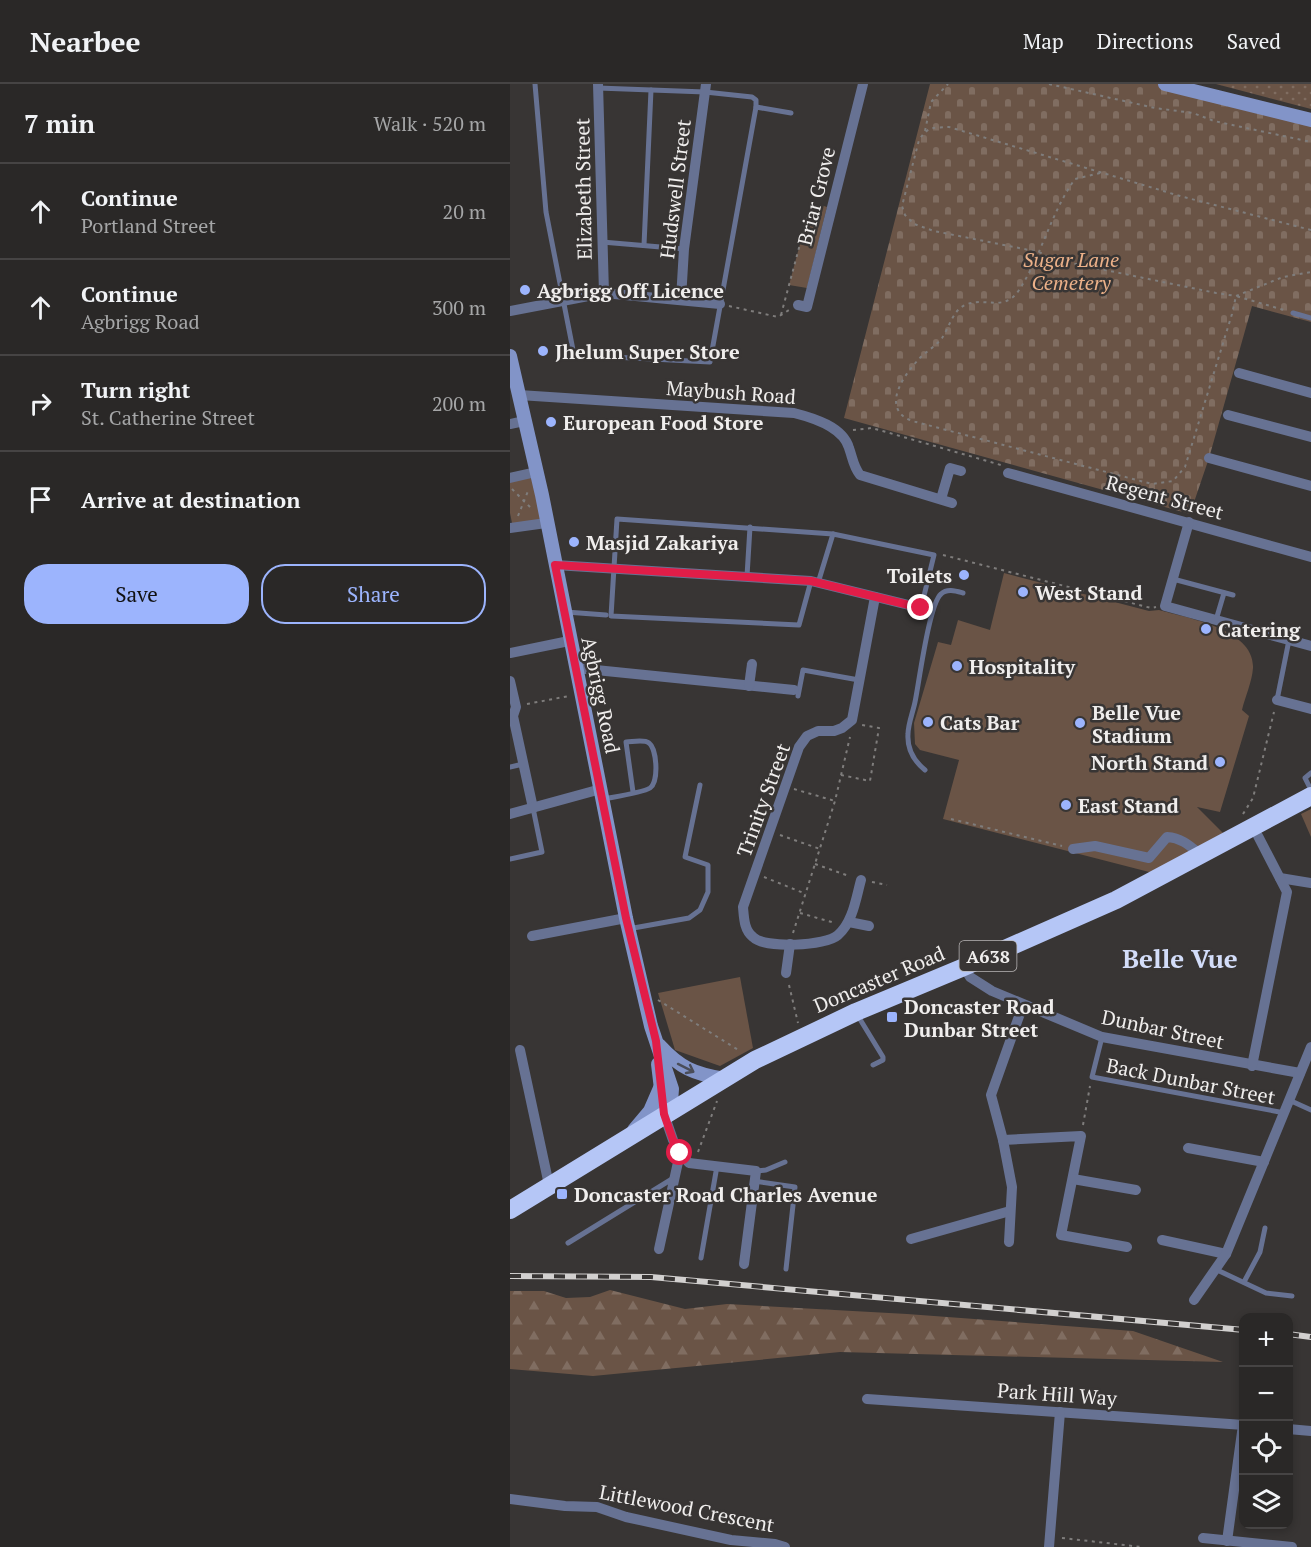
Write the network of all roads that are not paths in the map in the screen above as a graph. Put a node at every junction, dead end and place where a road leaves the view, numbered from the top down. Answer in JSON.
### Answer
{"nodes":[{"id":1,"x":536,"y":84,"type":"edge"},
{"id":2,"x":863,"y":84,"type":"edge"},
{"id":3,"x":1165,"y":84,"type":"edge"},
{"id":4,"x":598,"y":86,"type":"edge"},
{"id":5,"x":706,"y":88,"type":"edge"},
{"id":6,"x":651,"y":90,"type":"junction"},
{"id":7,"x":756,"y":107,"type":"junction"},
{"id":8,"x":791,"y":113,"type":"dead end"},
{"id":9,"x":1311,"y":120,"type":"edge"},
{"id":10,"x":602,"y":242,"type":"junction"},
{"id":11,"x":644,"y":245,"type":"junction"},
{"id":12,"x":684,"y":249,"type":"junction"},
{"id":13,"x":604,"y":293,"type":"junction"},
{"id":14,"x":681,"y":299,"type":"junction"},
{"id":15,"x":563,"y":301,"type":"junction"},
{"id":16,"x":720,"y":304,"type":"junction"},
{"id":17,"x":798,"y":305,"type":"road end"},
{"id":18,"x":510,"y":311,"type":"edge"},
{"id":19,"x":1293,"y":313,"type":"road end"},
{"id":20,"x":1311,"y":318,"type":"edge"},
{"id":21,"x":511,"y":364,"type":"edge"},
{"id":22,"x":1239,"y":373,"type":"dead end"},
{"id":23,"x":1311,"y":393,"type":"edge"},
{"id":24,"x":519,"y":395,"type":"junction"},
{"id":25,"x":1228,"y":415,"type":"dead end"},
{"id":26,"x":524,"y":421,"type":"junction"},
{"id":27,"x":510,"y":424,"type":"edge"},
{"id":28,"x":1311,"y":437,"type":"edge"},
{"id":29,"x":1209,"y":458,"type":"dead end"},
{"id":30,"x":536,"y":471,"type":"junction"},
{"id":31,"x":961,"y":471,"type":"dead end"},
{"id":32,"x":1008,"y":472,"type":"road end"},
{"id":33,"x":510,"y":478,"type":"edge"},
{"id":34,"x":1311,"y":486,"type":"edge"},
{"id":35,"x":941,"y":499,"type":"junction"},
{"id":36,"x":952,"y":503,"type":"dead end"},
{"id":37,"x":1190,"y":522,"type":"junction"},
{"id":38,"x":546,"y":523,"type":"junction"},
{"id":39,"x":750,"y":527,"type":"junction"},
{"id":40,"x":512,"y":528,"type":"edge"},
{"id":41,"x":832,"y":534,"type":"junction"},
{"id":42,"x":1311,"y":557,"type":"edge"},
{"id":43,"x":555,"y":565,"type":"junction"},
{"id":44,"x":615,"y":569,"type":"junction"},
{"id":45,"x":747,"y":577,"type":"junction"},
{"id":46,"x":1173,"y":579,"type":"junction"},
{"id":47,"x":814,"y":582,"type":"junction"},
{"id":48,"x":963,"y":593,"type":"dead end"},
{"id":49,"x":1224,"y":593,"type":"junction"},
{"id":50,"x":1233,"y":595,"type":"dead end"},
{"id":51,"x":875,"y":597,"type":"junction"},
{"id":52,"x":921,"y":608,"type":"joint"},
{"id":53,"x":564,"y":612,"type":"junction"},
{"id":54,"x":606,"y":615,"type":"dead end"},
{"id":55,"x":1215,"y":620,"type":"junction"},
{"id":56,"x":1289,"y":640,"type":"junction"},
{"id":57,"x":569,"y":641,"type":"junction"},
{"id":58,"x":1311,"y":646,"type":"edge"},
{"id":59,"x":510,"y":653,"type":"edge"},
{"id":60,"x":752,"y":664,"type":"dead end"},
{"id":61,"x":576,"y":668,"type":"junction"},
{"id":62,"x":859,"y":680,"type":"junction"},
{"id":63,"x":510,"y":681,"type":"edge"},
{"id":64,"x":749,"y":686,"type":"junction"},
{"id":65,"x":796,"y":693,"type":"joint"},
{"id":66,"x":1277,"y":700,"type":"joint"},
{"id":67,"x":1311,"y":709,"type":"edge"},
{"id":68,"x":513,"y":713,"type":"edge"},
{"id":69,"x":523,"y":764,"type":"junction"},
{"id":70,"x":510,"y":767,"type":"edge"},
{"id":71,"x":925,"y":770,"type":"dead end"},
{"id":72,"x":1311,"y":773,"type":"edge"},
{"id":73,"x":700,"y":785,"type":"dead end"},
{"id":74,"x":1311,"y":790,"type":"edge"},
{"id":75,"x":633,"y":792,"type":"junction"},
{"id":76,"x":602,"y":794,"type":"junction"},
{"id":77,"x":1311,"y":796,"type":"edge"},
{"id":78,"x":533,"y":808,"type":"junction"},
{"id":79,"x":510,"y":813,"type":"edge"},
{"id":80,"x":1258,"y":836,"type":"dead end"},
{"id":81,"x":1073,"y":849,"type":"road end"},
{"id":82,"x":1201,"y":855,"type":"junction"},
{"id":83,"x":510,"y":859,"type":"edge"},
{"id":84,"x":856,"y":878,"type":"road end"},
{"id":85,"x":1280,"y":878,"type":"junction"},
{"id":86,"x":1311,"y":883,"type":"edge"},
{"id":87,"x":627,"y":923,"type":"junction"},
{"id":88,"x":847,"y":924,"type":"junction"},
{"id":89,"x":869,"y":926,"type":"dead end"},
{"id":90,"x":532,"y":936,"type":"dead end"},
{"id":91,"x":790,"y":944,"type":"junction"},
{"id":92,"x":964,"y":967,"type":"junction"},
{"id":93,"x":786,"y":973,"type":"road end"},
{"id":94,"x":1023,"y":1005,"type":"junction"},
{"id":95,"x":856,"y":1012,"type":"junction"},
{"id":96,"x":1102,"y":1037,"type":"junction"},
{"id":97,"x":656,"y":1041,"type":"junction"},
{"id":98,"x":1311,"y":1047,"type":"edge"},
{"id":99,"x":520,"y":1050,"type":"dead end"},
{"id":100,"x":873,"y":1065,"type":"dead end"},
{"id":101,"x":1252,"y":1066,"type":"junction"},
{"id":102,"x":1300,"y":1073,"type":"junction"},
{"id":103,"x":725,"y":1079,"type":"junction"},
{"id":104,"x":661,"y":1084,"type":"junction"},
{"id":105,"x":1289,"y":1101,"type":"junction"},
{"id":106,"x":1311,"y":1110,"type":"edge"},
{"id":107,"x":1285,"y":1113,"type":"junction"},
{"id":108,"x":664,"y":1114,"type":"junction"},
{"id":109,"x":629,"y":1136,"type":"junction"},
{"id":110,"x":1003,"y":1140,"type":"junction"},
{"id":111,"x":1188,"y":1148,"type":"dead end"},
{"id":112,"x":680,"y":1153,"type":"junction"},
{"id":113,"x":785,"y":1162,"type":"dead end"},
{"id":114,"x":1264,"y":1162,"type":"junction"},
{"id":115,"x":717,"y":1166,"type":"junction"},
{"id":116,"x":755,"y":1176,"type":"junction"},
{"id":117,"x":674,"y":1178,"type":"junction"},
{"id":118,"x":1073,"y":1179,"type":"junction"},
{"id":119,"x":549,"y":1185,"type":"junction"},
{"id":120,"x":1136,"y":1190,"type":"dead end"},
{"id":121,"x":510,"y":1210,"type":"edge"},
{"id":122,"x":1011,"y":1211,"type":"junction"},
{"id":123,"x":1265,"y":1228,"type":"dead end"},
{"id":124,"x":911,"y":1239,"type":"dead end"},
{"id":125,"x":1162,"y":1240,"type":"dead end"},
{"id":126,"x":1009,"y":1242,"type":"dead end"},
{"id":127,"x":568,"y":1243,"type":"dead end"},
{"id":128,"x":1127,"y":1247,"type":"dead end"},
{"id":129,"x":659,"y":1249,"type":"dead end"},
{"id":130,"x":1226,"y":1254,"type":"junction"},
{"id":131,"x":701,"y":1258,"type":"dead end"},
{"id":132,"x":744,"y":1264,"type":"dead end"},
{"id":133,"x":786,"y":1269,"type":"dead end"},
{"id":134,"x":1215,"y":1269,"type":"junction"},
{"id":135,"x":1244,"y":1282,"type":"junction"},
{"id":136,"x":1292,"y":1296,"type":"dead end"},
{"id":137,"x":1194,"y":1300,"type":"dead end"},
{"id":138,"x":867,"y":1399,"type":"dead end"},
{"id":139,"x":1060,"y":1412,"type":"junction"},
{"id":140,"x":1239,"y":1425,"type":"edge"},
{"id":141,"x":1293,"y":1429,"type":"edge"},
{"id":142,"x":1311,"y":1431,"type":"edge"},
{"id":143,"x":1239,"y":1454,"type":"edge"},
{"id":144,"x":510,"y":1499,"type":"edge"},
{"id":145,"x":1203,"y":1538,"type":"dead end"},
{"id":146,"x":1227,"y":1541,"type":"junction"},
{"id":147,"x":1050,"y":1542,"type":"edge"},
{"id":148,"x":730,"y":1543,"type":"edge"},
{"id":149,"x":784,"y":1547,"type":"edge"},
{"id":150,"x":1292,"y":1547,"type":"edge"}],
"edges":[{"from":1,"to":15,"type":"lane"},
{"from":2,"to":17,"type":"street","name":"Briar Grove"},
{"from":3,"to":9,"type":"main road"},
{"from":4,"to":6,"type":"lane"},
{"from":4,"to":10,"type":"street","name":"Elizabeth Street"},
{"from":5,"to":6,"type":"lane"},
{"from":5,"to":7,"type":"lane"},
{"from":5,"to":12,"type":"street","name":"Hudswell Street"},
{"from":6,"to":11,"type":"lane"},
{"from":7,"to":8,"type":"lane"},
{"from":7,"to":16,"type":"lane"},
{"from":10,"to":11,"type":"lane"},
{"from":10,"to":13,"type":"street","name":"Elizabeth Street"},
{"from":11,"to":12,"type":"lane"},
{"from":12,"to":14,"type":"street","name":"Hudswell Street"},
{"from":13,"to":14,"type":"street"},
{"from":13,"to":15,"type":"street"},
{"from":14,"to":16,"type":"street"},
{"from":15,"to":16,"type":"lane"},
{"from":15,"to":18,"type":"street"},
{"from":19,"to":20,"type":"lane"},
{"from":21,"to":24,"type":"main road","name":"Agbrigg Road"},
{"from":22,"to":23,"type":"street"},
{"from":24,"to":26,"type":"main road","name":"Agbrigg Road"},
{"from":24,"to":35,"type":"street","name":"Maybush Road"},
{"from":25,"to":28,"type":"street"},
{"from":26,"to":27,"type":"street"},
{"from":26,"to":30,"type":"main road","name":"Agbrigg Road"},
{"from":29,"to":34,"type":"street"},
{"from":30,"to":33,"type":"street"},
{"from":30,"to":38,"type":"main road","name":"Agbrigg Road"},
{"from":31,"to":35,"type":"street"},
{"from":32,"to":37,"type":"street","name":"Regent Street"},
{"from":35,"to":36,"type":"street"},
{"from":37,"to":42,"type":"street","name":"Regent Street"},
{"from":37,"to":46,"type":"street"},
{"from":38,"to":40,"type":"street"},
{"from":38,"to":43,"type":"main road","name":"Agbrigg Road"},
{"from":39,"to":41,"type":"lane"},
{"from":39,"to":44,"type":"lane"},
{"from":39,"to":45,"type":"lane"},
{"from":41,"to":47,"type":"lane"},
{"from":41,"to":52,"type":"lane"},
{"from":43,"to":44,"type":"street"},
{"from":43,"to":53,"type":"main road","name":"Agbrigg Road"},
{"from":44,"to":45,"type":"street"},
{"from":44,"to":47,"type":"lane"},
{"from":45,"to":47,"type":"street"},
{"from":46,"to":49,"type":"lane"},
{"from":46,"to":55,"type":"street"},
{"from":47,"to":51,"type":"street"},
{"from":48,"to":71,"type":"lane"},
{"from":49,"to":50,"type":"lane"},
{"from":49,"to":55,"type":"lane"},
{"from":51,"to":52,"type":"street"},
{"from":51,"to":62,"type":"street"},
{"from":53,"to":54,"type":"lane"},
{"from":53,"to":57,"type":"main road","name":"Agbrigg Road"},
{"from":55,"to":56,"type":"street"},
{"from":56,"to":58,"type":"street"},
{"from":56,"to":66,"type":"lane"},
{"from":57,"to":59,"type":"street"},
{"from":57,"to":61,"type":"main road","name":"Agbrigg Road"},
{"from":60,"to":64,"type":"street"},
{"from":61,"to":64,"type":"street"},
{"from":61,"to":76,"type":"main road","name":"Agbrigg Road"},
{"from":62,"to":65,"type":"lane"},
{"from":62,"to":91,"type":"street","name":"Trinity Street"},
{"from":63,"to":68,"type":"street"},
{"from":64,"to":65,"type":"street"},
{"from":66,"to":67,"type":"street"},
{"from":68,"to":69,"type":"street"},
{"from":69,"to":70,"type":"lane"},
{"from":69,"to":78,"type":"street"},
{"from":72,"to":74,"type":"lane"},
{"from":73,"to":87,"type":"lane"},
{"from":75,"to":75,"type":"lane"},
{"from":75,"to":76,"type":"lane"},
{"from":76,"to":78,"type":"street"},
{"from":76,"to":87,"type":"main road","name":"Agbrigg Road"},
{"from":77,"to":82,"type":"highway","name":"Doncaster Road","number":"A638"},
{"from":78,"to":79,"type":"street"},
{"from":78,"to":83,"type":"lane"},
{"from":80,"to":85,"type":"street"},
{"from":81,"to":82,"type":"street"},
{"from":82,"to":92,"type":"highway","name":"Doncaster Road","number":"A638"},
{"from":84,"to":88,"type":"street"},
{"from":85,"to":86,"type":"street"},
{"from":85,"to":101,"type":"street"},
{"from":87,"to":90,"type":"street"},
{"from":87,"to":97,"type":"main road","name":"Agbrigg Road"},
{"from":88,"to":89,"type":"street"},
{"from":88,"to":91,"type":"street","name":"Trinity Street"},
{"from":91,"to":93,"type":"street"},
{"from":92,"to":94,"type":"street","name":"Dunbar Street"},
{"from":92,"to":95,"type":"highway","name":"Doncaster Road","number":"A638"},
{"from":94,"to":96,"type":"street","name":"Dunbar Street"},
{"from":94,"to":110,"type":"street"},
{"from":95,"to":100,"type":"lane"},
{"from":95,"to":103,"type":"highway","name":"Doncaster Road","number":"A638"},
{"from":96,"to":101,"type":"street","name":"Dunbar Street"},
{"from":96,"to":107,"type":"lane","name":"Back Dunbar Street"},
{"from":97,"to":103,"type":"main road","one_way":true},
{"from":97,"to":104,"type":"main road","name":"Agbrigg Road"},
{"from":97,"to":108,"type":"main road","name":"Agbrigg Road"},
{"from":98,"to":102,"type":"street"},
{"from":99,"to":119,"type":"street"},
{"from":101,"to":102,"type":"street","name":"Dunbar Street"},
{"from":102,"to":105,"type":"street"},
{"from":103,"to":108,"type":"highway","name":"Doncaster Road","number":"A638"},
{"from":104,"to":108,"type":"main road","name":"Agbrigg Road"},
{"from":104,"to":109,"type":"main road"},
{"from":105,"to":106,"type":"lane"},
{"from":105,"to":107,"type":"street"},
{"from":107,"to":114,"type":"street"},
{"from":108,"to":109,"type":"highway","name":"Doncaster Road","number":"A638"},
{"from":108,"to":112,"type":"street"},
{"from":109,"to":119,"type":"highway","name":"Doncaster Road","number":"A638"},
{"from":110,"to":118,"type":"street"},
{"from":110,"to":122,"type":"street"},
{"from":111,"to":114,"type":"street"},
{"from":112,"to":115,"type":"street"},
{"from":112,"to":117,"type":"street"},
{"from":113,"to":116,"type":"lane"},
{"from":114,"to":130,"type":"street"},
{"from":115,"to":116,"type":"street"},
{"from":115,"to":131,"type":"lane"},
{"from":116,"to":132,"type":"street"},
{"from":116,"to":133,"type":"lane"},
{"from":117,"to":127,"type":"lane"},
{"from":117,"to":129,"type":"street"},
{"from":118,"to":120,"type":"street"},
{"from":118,"to":128,"type":"street"},
{"from":119,"to":121,"type":"highway","name":"Doncaster Road","number":"A638"},
{"from":122,"to":124,"type":"street"},
{"from":122,"to":126,"type":"street"},
{"from":123,"to":135,"type":"lane"},
{"from":125,"to":130,"type":"street"},
{"from":130,"to":134,"type":"street"},
{"from":134,"to":135,"type":"lane"},
{"from":134,"to":137,"type":"street"},
{"from":135,"to":136,"type":"lane"},
{"from":138,"to":139,"type":"street","name":"Park Hill Way"},
{"from":139,"to":140,"type":"street","name":"Park Hill Way"},
{"from":139,"to":147,"type":"street"},
{"from":141,"to":142,"type":"street"},
{"from":143,"to":146,"type":"street"},
{"from":144,"to":148,"type":"street","name":"Littlewood Crescent"},
{"from":145,"to":146,"type":"street"},
{"from":146,"to":150,"type":"street"},
{"from":148,"to":149,"type":"street","name":"Littlewood Crescent"}]}
